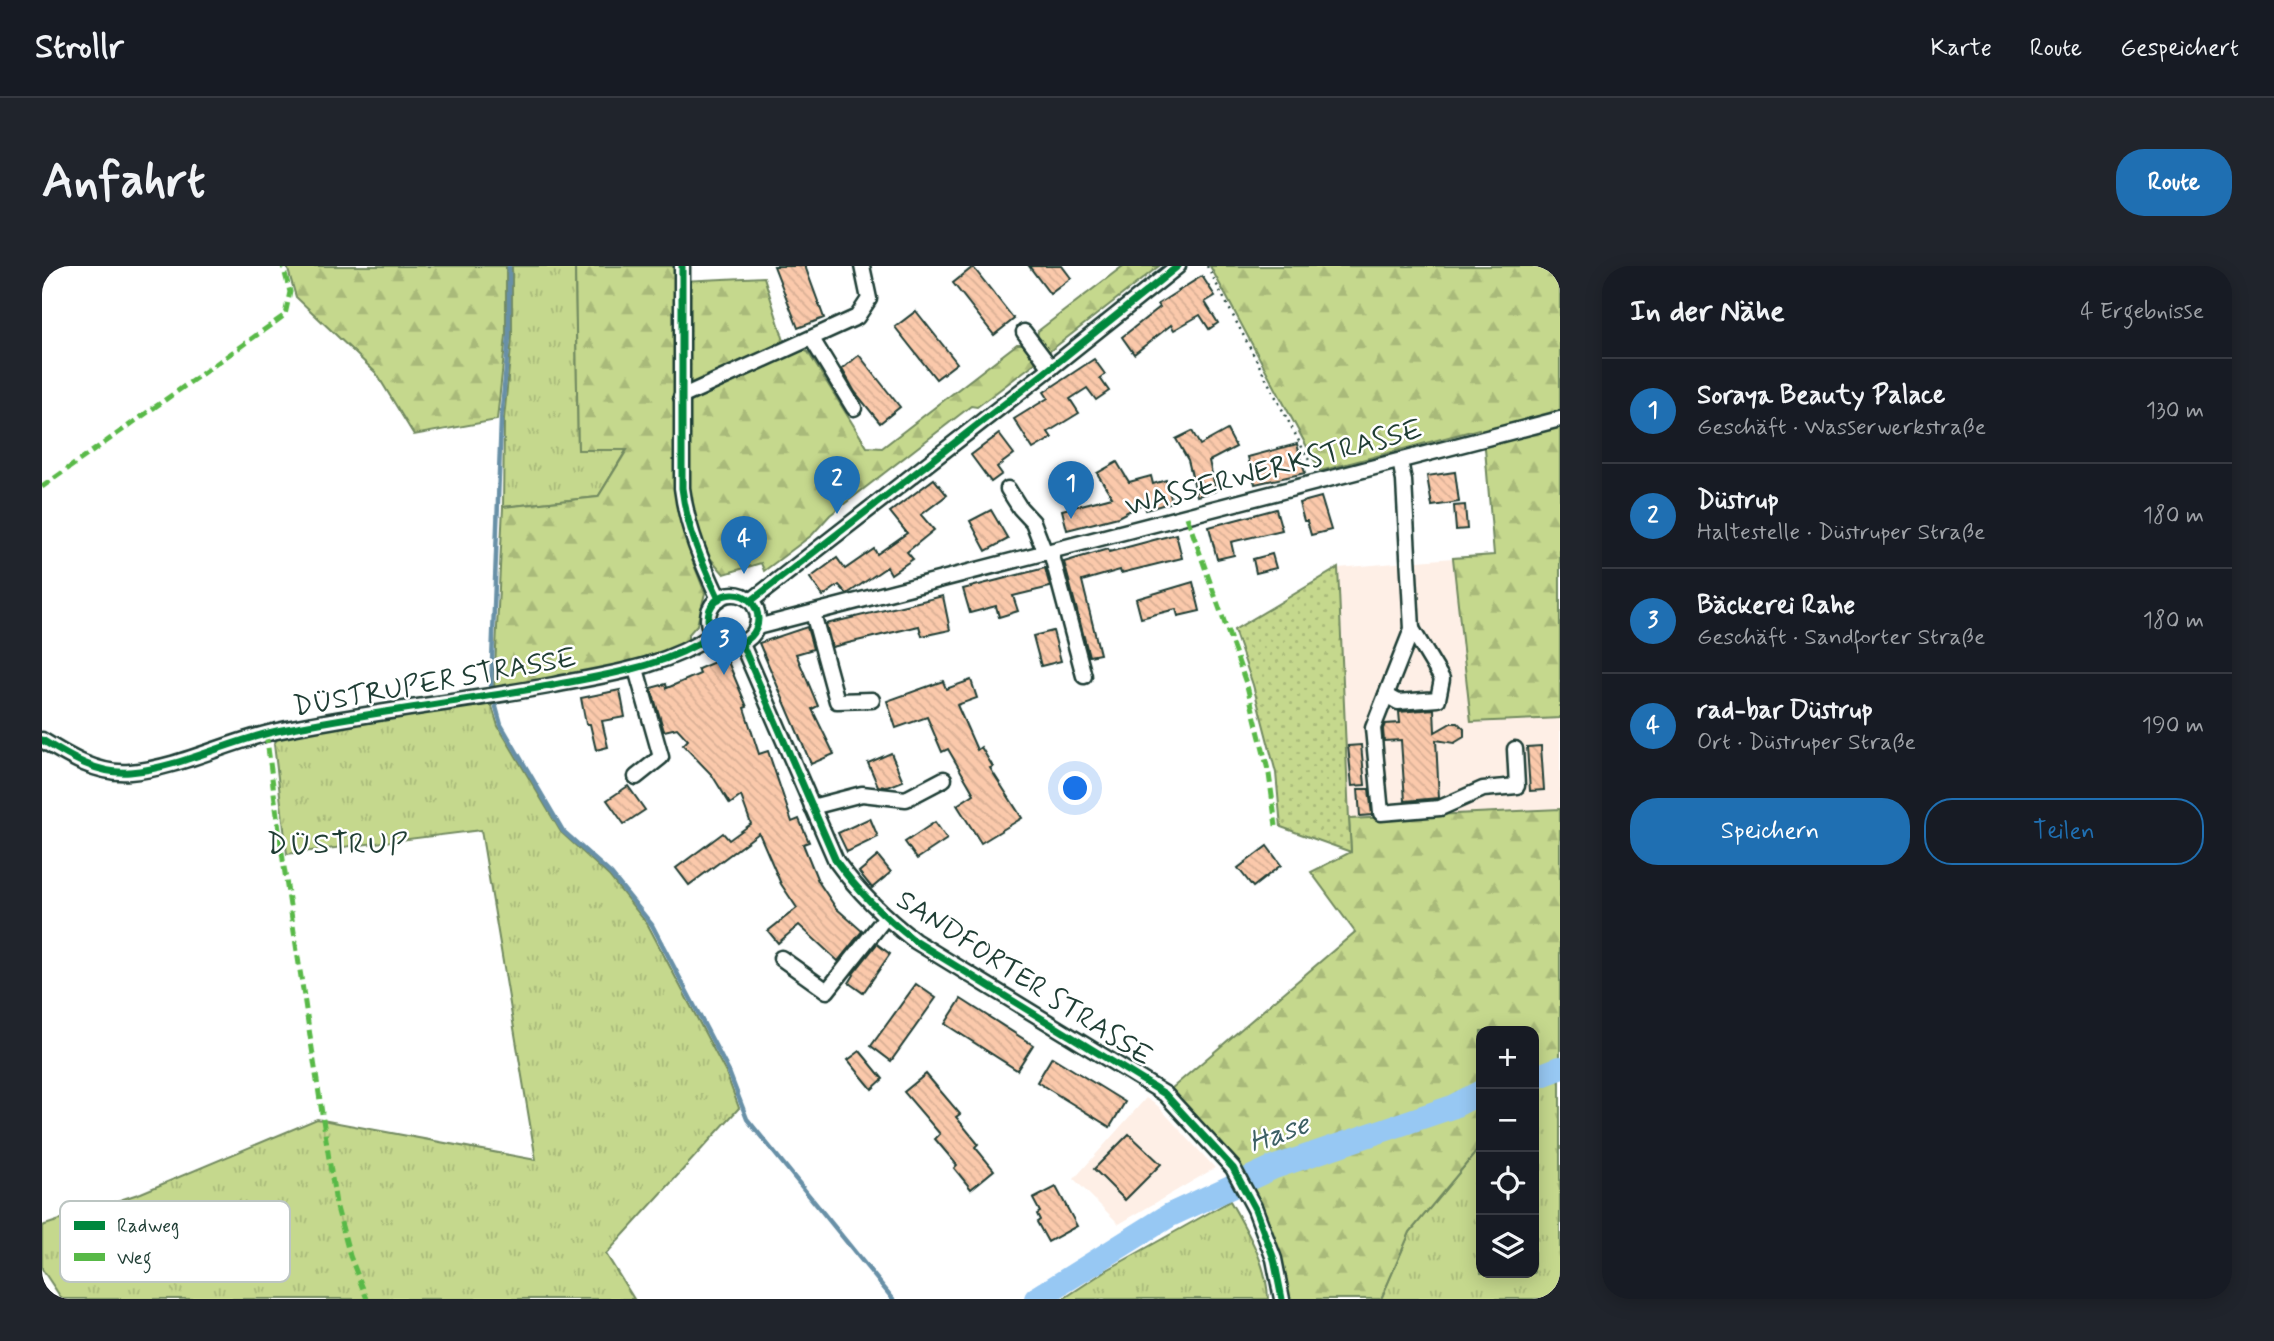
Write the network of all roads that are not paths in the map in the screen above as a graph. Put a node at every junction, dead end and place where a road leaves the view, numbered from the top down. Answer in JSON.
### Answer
{"nodes":[{"id":1,"x":682,"y":266,"type":"edge"},
{"id":2,"x":1178,"y":266,"type":"edge"},
{"id":3,"x":868,"y":268,"type":"edge"},
{"id":4,"x":1024,"y":332,"type":"dead end"},
{"id":5,"x":812,"y":339,"type":"junction"},
{"id":6,"x":1051,"y":368,"type":"junction"},
{"id":7,"x":681,"y":397,"type":"junction"},
{"id":8,"x":854,"y":408,"type":"dead end"},
{"id":9,"x":1560,"y":419,"type":"edge"},
{"id":10,"x":1400,"y":461,"type":"junction"},
{"id":11,"x":1008,"y":489,"type":"dead end"},
{"id":12,"x":1048,"y":553,"type":"junction"},
{"id":13,"x":719,"y":599,"type":"junction"},
{"id":14,"x":751,"y":601,"type":"junction"},
{"id":15,"x":813,"y":612,"type":"junction"},
{"id":16,"x":757,"y":626,"type":"junction"},
{"id":17,"x":1412,"y":629,"type":"junction"},
{"id":18,"x":714,"y":634,"type":"junction"},
{"id":19,"x":741,"y":642,"type":"junction"},
{"id":20,"x":636,"y":669,"type":"junction"},
{"id":21,"x":1084,"y":676,"type":"dead end"},
{"id":22,"x":1386,"y":695,"type":"junction"},
{"id":23,"x":872,"y":699,"type":"dead end"},
{"id":24,"x":42,"y":740,"type":"edge"},
{"id":25,"x":1515,"y":749,"type":"dead end"},
{"id":26,"x":636,"y":777,"type":"dead end"},
{"id":27,"x":944,"y":779,"type":"dead end"},
{"id":28,"x":812,"y":807,"type":"junction"},
{"id":29,"x":885,"y":918,"type":"junction"},
{"id":30,"x":781,"y":958,"type":"dead end"},
{"id":31,"x":1282,"y":1299,"type":"edge"}],
"edges":[{"from":1,"to":7,"type":"street"},
{"from":2,"to":6,"type":"street"},
{"from":3,"to":5,"type":"street"},
{"from":4,"to":6,"type":"street"},
{"from":5,"to":7,"type":"street"},
{"from":5,"to":8,"type":"street"},
{"from":6,"to":14,"type":"street"},
{"from":7,"to":13,"type":"street"},
{"from":9,"to":10,"type":"street","name":"WASSERWERKSTRASSE"},
{"from":10,"to":12,"type":"street","name":"WASSERWERKSTRASSE"},
{"from":10,"to":17,"type":"street"},
{"from":11,"to":12,"type":"street"},
{"from":12,"to":15,"type":"street","name":"WASSERWERKSTRASSE"},
{"from":12,"to":21,"type":"street"},
{"from":13,"to":14,"type":"street"},
{"from":13,"to":18,"type":"street"},
{"from":14,"to":16,"type":"street"},
{"from":15,"to":16,"type":"street","name":"WASSERWERKSTRASSE"},
{"from":15,"to":23,"type":"street"},
{"from":16,"to":19,"type":"street"},
{"from":17,"to":22,"type":"street"},
{"from":17,"to":22,"type":"street"},
{"from":18,"to":19,"type":"street"},
{"from":18,"to":20,"type":"street","name":"DÜSTRUPER STRASSE"},
{"from":19,"to":28,"type":"street","name":"SANDFORTER STRASSE"},
{"from":20,"to":24,"type":"street","name":"DÜSTRUPER STRASSE"},
{"from":20,"to":26,"type":"street"},
{"from":22,"to":25,"type":"street"},
{"from":27,"to":28,"type":"street"},
{"from":28,"to":29,"type":"street","name":"SANDFORTER STRASSE"},
{"from":29,"to":30,"type":"street"},
{"from":29,"to":31,"type":"street","name":"SANDFORTER STRASSE"}]}
